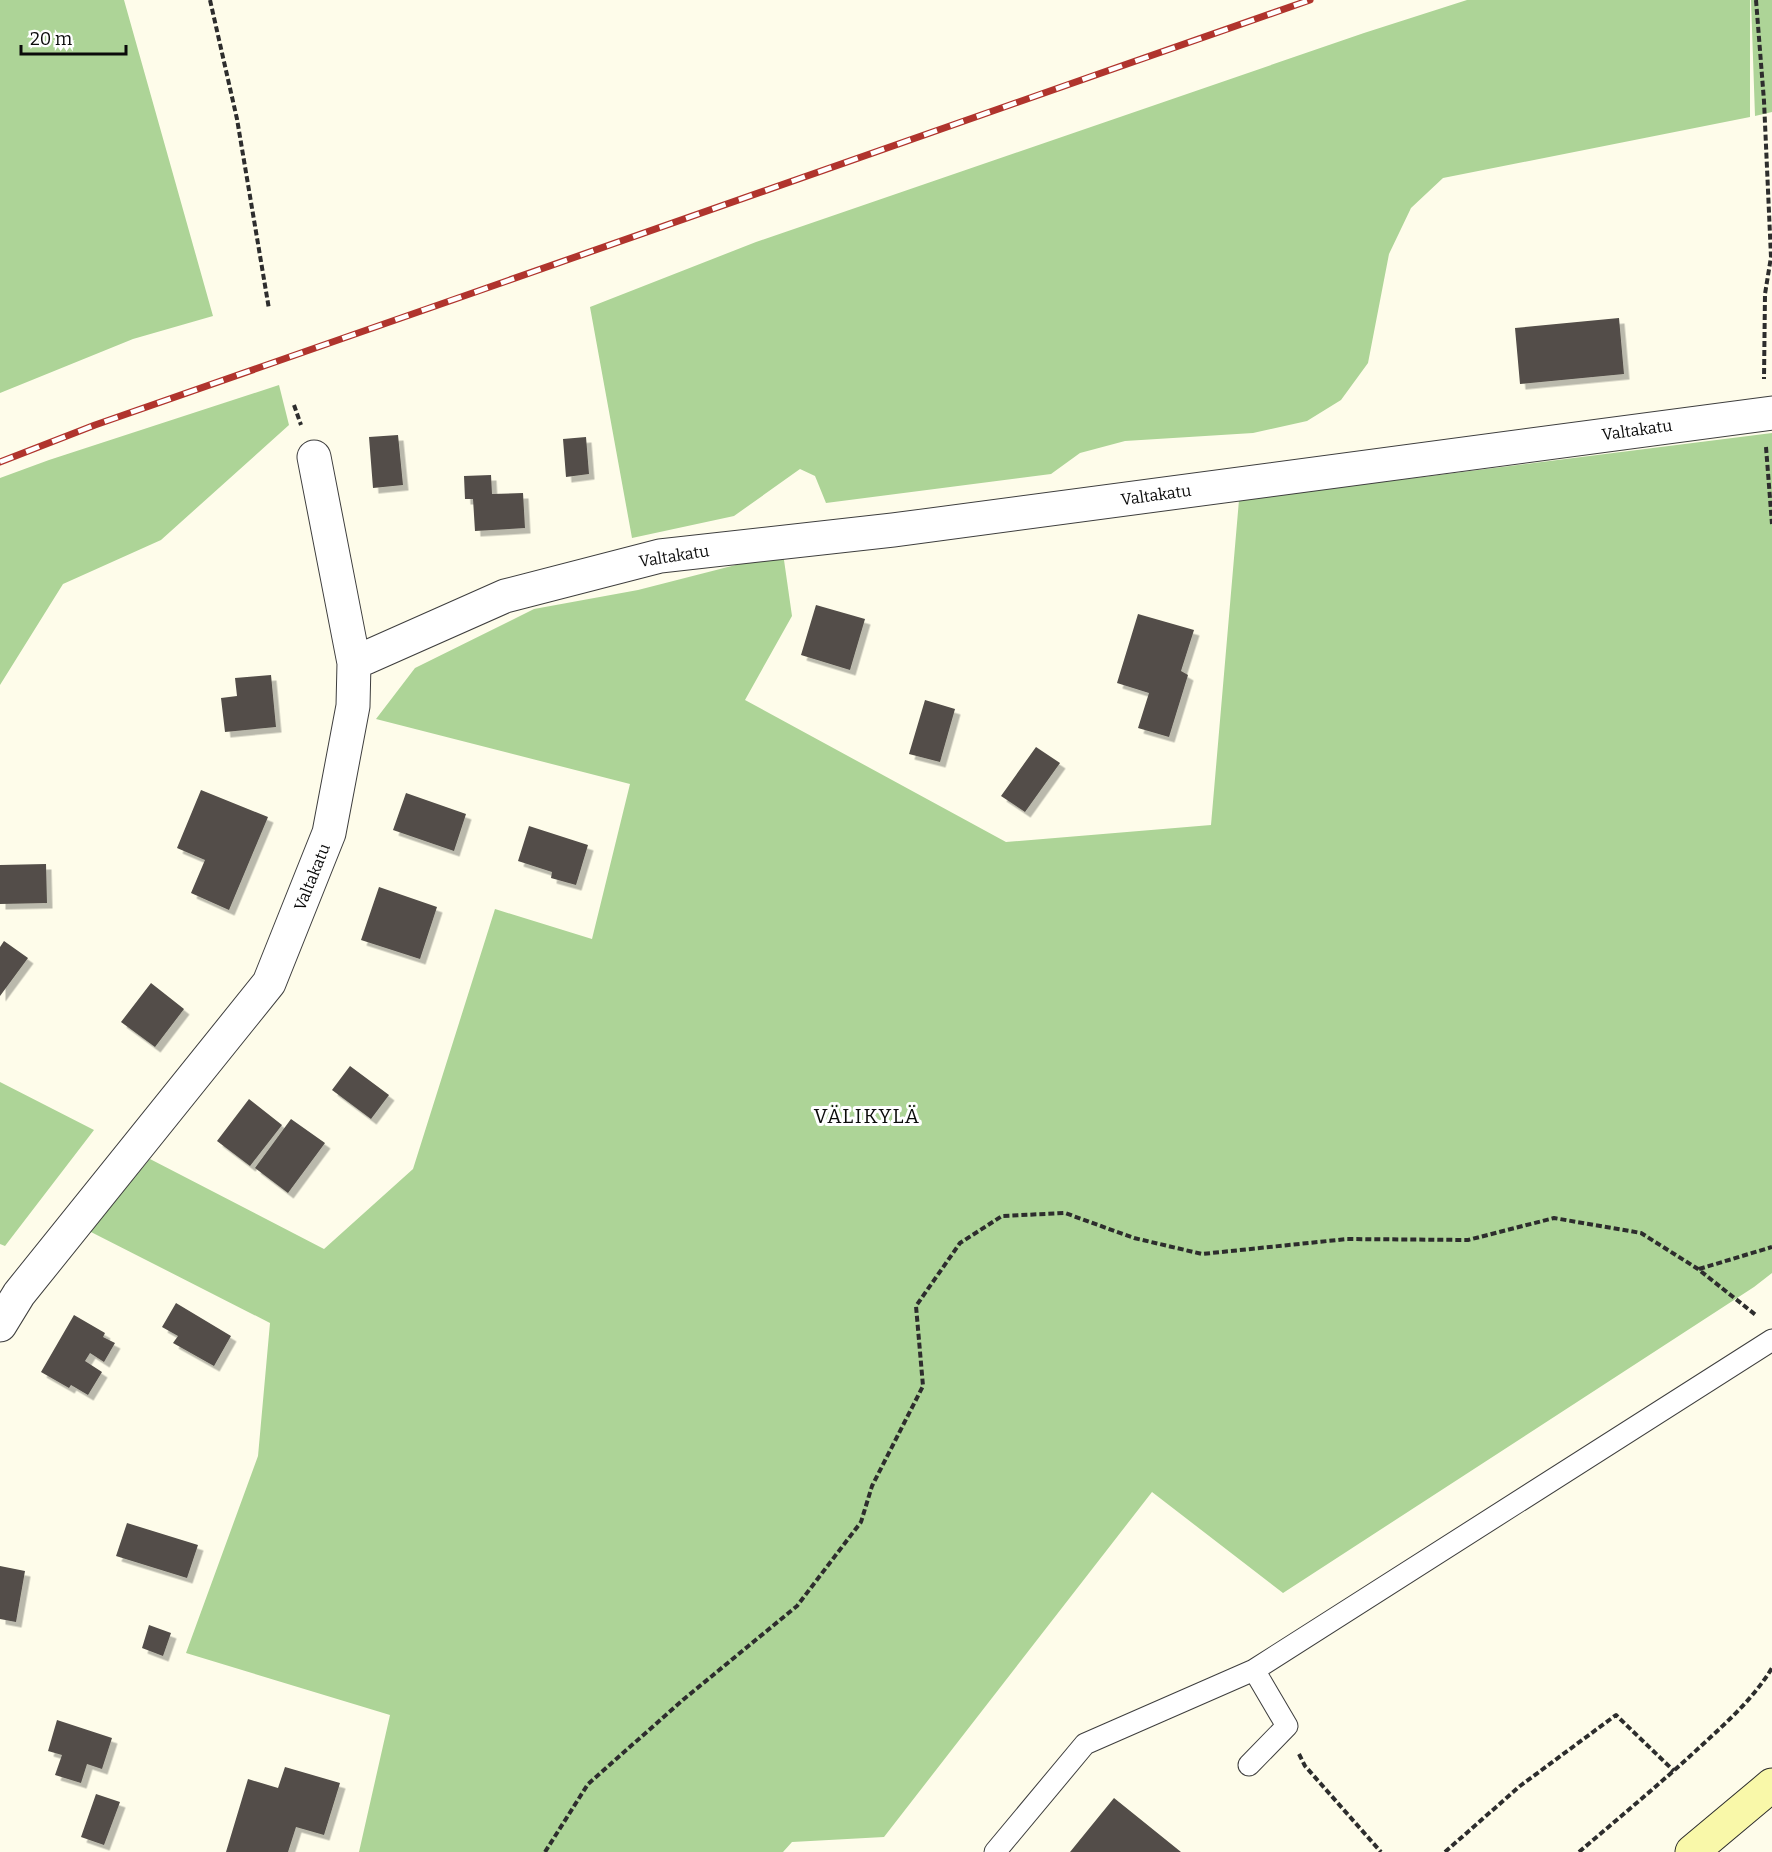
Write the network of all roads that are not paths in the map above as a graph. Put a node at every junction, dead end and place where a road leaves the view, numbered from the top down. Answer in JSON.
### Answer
{"nodes":[{"id":1,"x":1768,"y":413,"type":"edge"},
{"id":2,"x":314,"y":457,"type":"dead end"},
{"id":3,"x":354,"y":663,"type":"junction"},
{"id":4,"x":0,"y":1325,"type":"edge"},
{"id":5,"x":1772,"y":1340,"type":"edge"},
{"id":6,"x":1254,"y":1670,"type":"junction"},
{"id":7,"x":1249,"y":1765,"type":"dead end"},
{"id":8,"x":1772,"y":1785,"type":"edge"},
{"id":9,"x":995,"y":1852,"type":"edge"},
{"id":10,"x":1692,"y":1852,"type":"edge"}],
"edges":[{"from":1,"to":3,"type":"street","name":"Valtakatu"},
{"from":2,"to":3,"type":"street"},
{"from":3,"to":4,"type":"street","name":"Valtakatu"},
{"from":5,"to":6,"type":"lane"},
{"from":6,"to":7,"type":"lane"},
{"from":6,"to":9,"type":"lane"},
{"from":8,"to":10,"type":"main road"}]}
